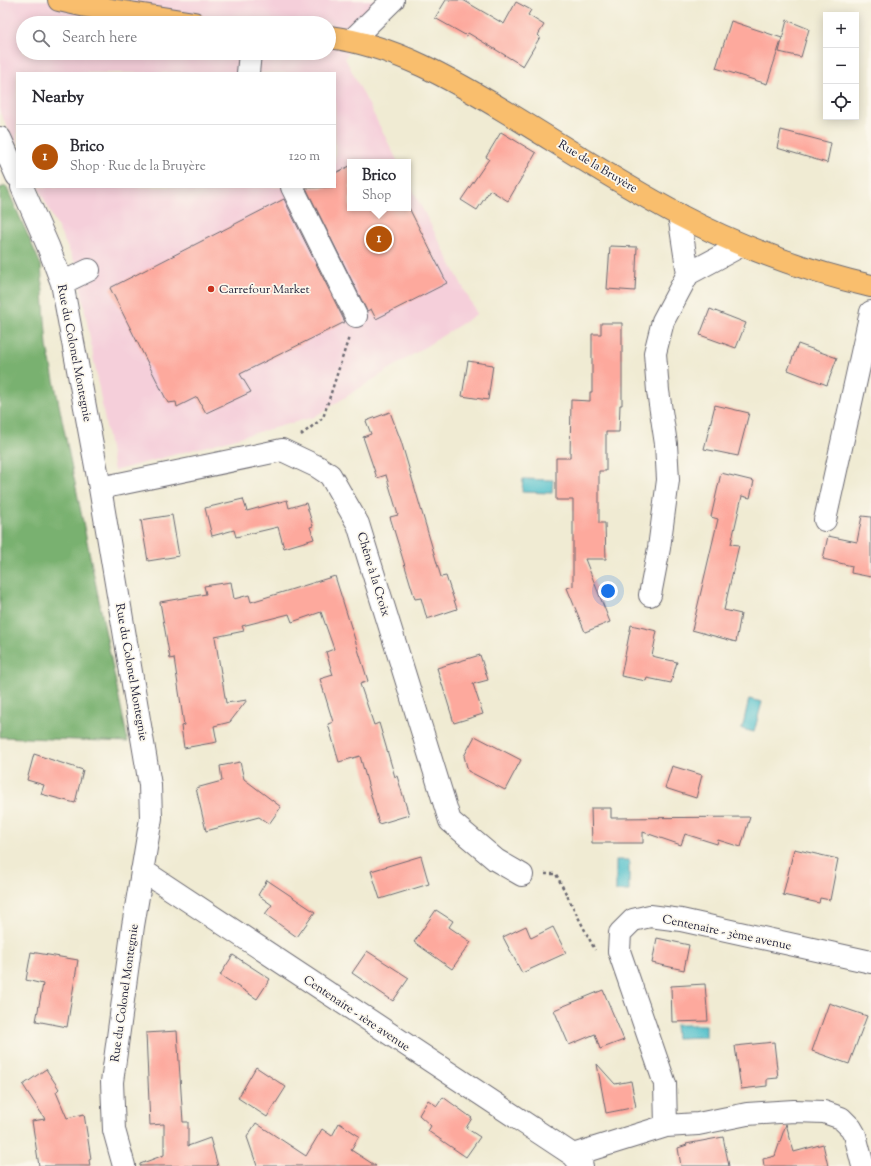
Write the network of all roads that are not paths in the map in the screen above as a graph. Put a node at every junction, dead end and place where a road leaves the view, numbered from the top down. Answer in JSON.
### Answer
{"nodes":[{"id":1,"x":59,"y":0,"type":"edge"},
{"id":2,"x":393,"y":0,"type":"edge"},
{"id":3,"x":87,"y":3,"type":"edge"},
{"id":4,"x":157,"y":16,"type":"edge"},
{"id":5,"x":336,"y":38,"type":"edge"},
{"id":6,"x":352,"y":40,"type":"junction"},
{"id":7,"x":249,"y":60,"type":"edge"},
{"id":8,"x":248,"y":72,"type":"edge"},
{"id":9,"x":0,"y":138,"type":"edge"},
{"id":10,"x":16,"y":174,"type":"edge"},
{"id":11,"x":22,"y":188,"type":"edge"},
{"id":12,"x":292,"y":188,"type":"edge"},
{"id":13,"x":679,"y":215,"type":"junction"},
{"id":14,"x":742,"y":245,"type":"junction"},
{"id":15,"x":89,"y":270,"type":"dead end"},
{"id":16,"x":688,"y":274,"type":"junction"},
{"id":17,"x":62,"y":283,"type":"junction"},
{"id":18,"x":871,"y":286,"type":"edge"},
{"id":19,"x":871,"y":312,"type":"edge"},
{"id":20,"x":356,"y":316,"type":"road end"},
{"id":21,"x":100,"y":488,"type":"junction"},
{"id":22,"x":825,"y":520,"type":"dead end"},
{"id":23,"x":650,"y":595,"type":"dead end"},
{"id":24,"x":142,"y":870,"type":"junction"},
{"id":25,"x":522,"y":875,"type":"road end"},
{"id":26,"x":871,"y":962,"type":"edge"},
{"id":27,"x":666,"y":1126,"type":"junction"},
{"id":28,"x":577,"y":1160,"type":"edge"},
{"id":29,"x":124,"y":1166,"type":"edge"},
{"id":30,"x":863,"y":1166,"type":"edge"}],
"edges":[{"from":1,"to":3,"type":"main road"},
{"from":2,"to":6,"type":"street"},
{"from":3,"to":4,"type":"main road"},
{"from":5,"to":6,"type":"main road","name":"Rue de la Bruyère"},
{"from":6,"to":13,"type":"main road","name":"Rue de la Bruyère"},
{"from":7,"to":8,"type":"street"},
{"from":9,"to":10,"type":"street"},
{"from":11,"to":17,"type":"street","name":"Rue du Colonel Montegnie"},
{"from":12,"to":20,"type":"street"},
{"from":13,"to":14,"type":"main road","name":"Rue de la Bruyère"},
{"from":13,"to":16,"type":"street"},
{"from":14,"to":16,"type":"street"},
{"from":14,"to":18,"type":"main road","name":"Rue de la Bruyère"},
{"from":15,"to":17,"type":"street"},
{"from":16,"to":23,"type":"street"},
{"from":17,"to":21,"type":"street","name":"Rue du Colonel Montegnie"},
{"from":19,"to":22,"type":"street"},
{"from":21,"to":24,"type":"street","name":"Rue du Colonel Montegnie"},
{"from":21,"to":25,"type":"street","name":"Chêne à la Croix"},
{"from":24,"to":28,"type":"street","name":"Centenaire - 1ère avenue"},
{"from":24,"to":29,"type":"street","name":"Rue du Colonel Montegnie"},
{"from":26,"to":27,"type":"street","name":"Centenaire - 3ème avenue"},
{"from":27,"to":28,"type":"street"},
{"from":27,"to":30,"type":"street"}]}
